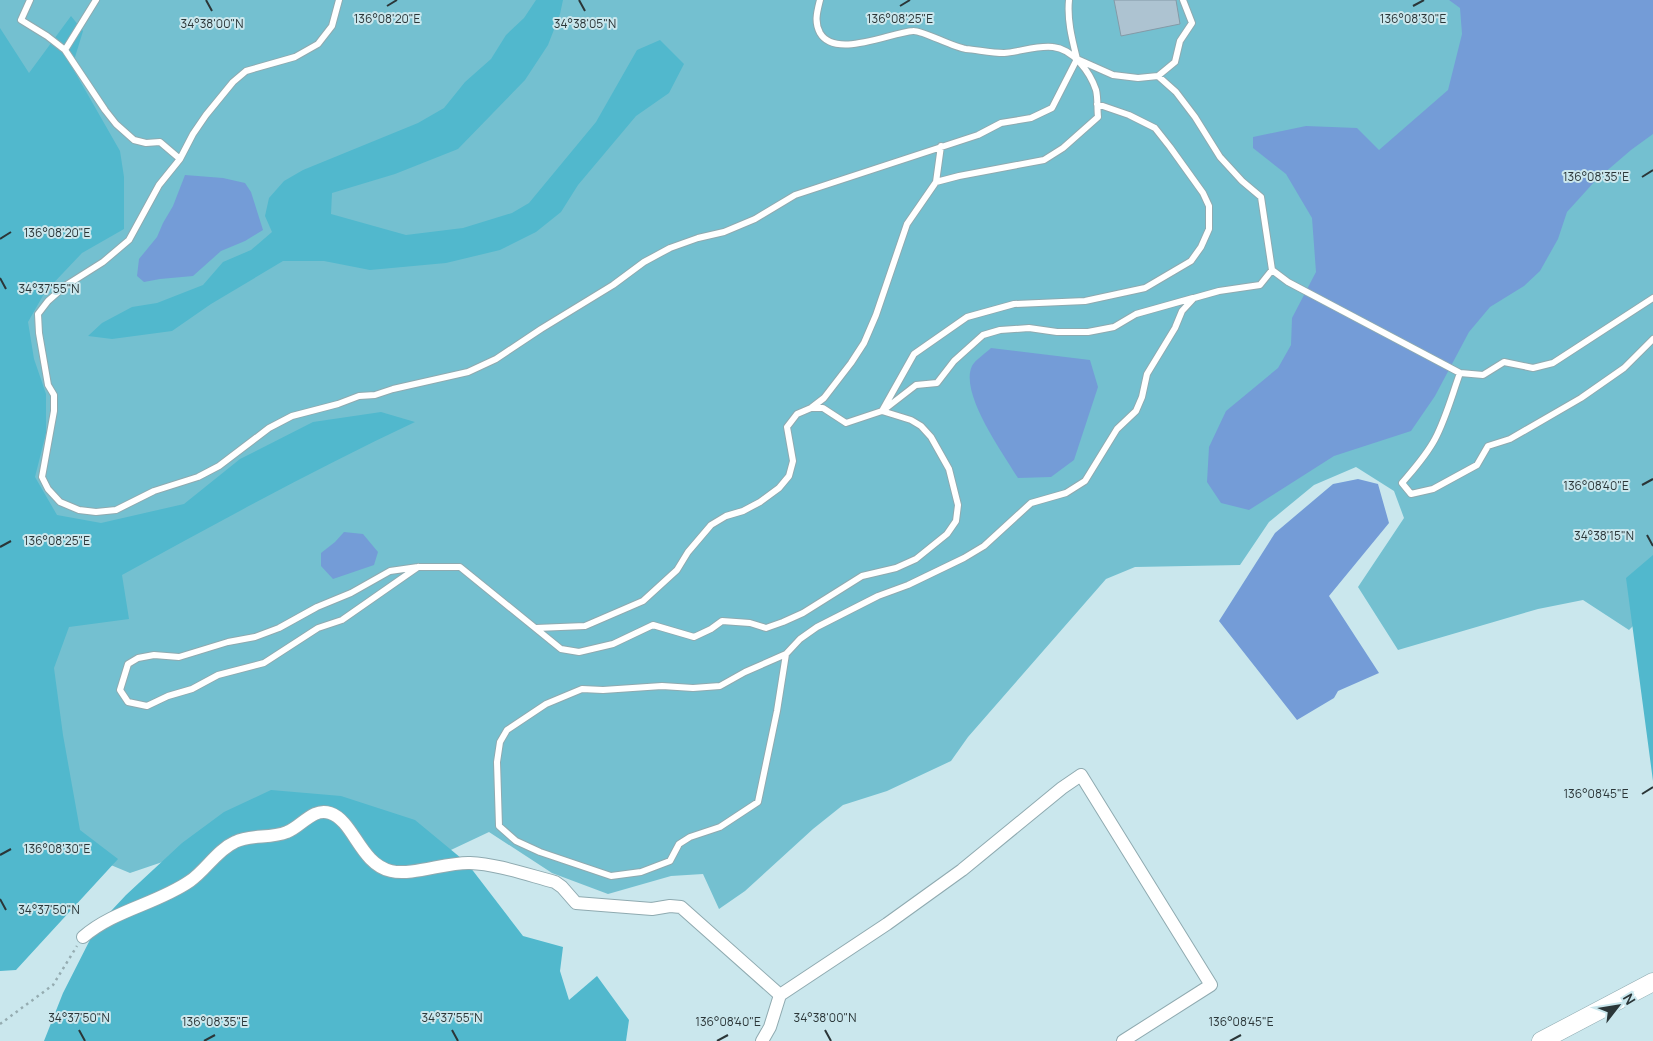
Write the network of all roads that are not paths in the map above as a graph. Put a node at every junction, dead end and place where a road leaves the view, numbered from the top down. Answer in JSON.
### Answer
{"nodes":[{"id":1,"x":30,"y":0,"type":"edge"},
{"id":2,"x":96,"y":0,"type":"edge"},
{"id":3,"x":339,"y":0,"type":"edge"},
{"id":4,"x":820,"y":0,"type":"edge"},
{"id":5,"x":1069,"y":0,"type":"edge"},
{"id":6,"x":1183,"y":0,"type":"edge"},
{"id":7,"x":65,"y":50,"type":"junction"},
{"id":8,"x":1076,"y":59,"type":"junction"},
{"id":9,"x":1158,"y":76,"type":"junction"},
{"id":10,"x":1097,"y":104,"type":"junction"},
{"id":11,"x":941,"y":146,"type":"junction"},
{"id":12,"x":180,"y":159,"type":"junction"},
{"id":13,"x":936,"y":182,"type":"junction"},
{"id":14,"x":1272,"y":270,"type":"junction"},
{"id":15,"x":1194,"y":298,"type":"junction"},
{"id":16,"x":1653,"y":298,"type":"edge"},
{"id":17,"x":1653,"y":339,"type":"edge"},
{"id":18,"x":1460,"y":373,"type":"junction"},
{"id":19,"x":811,"y":408,"type":"junction"},
{"id":20,"x":882,"y":411,"type":"junction"},
{"id":21,"x":418,"y":567,"type":"junction"},
{"id":22,"x":536,"y":628,"type":"junction"},
{"id":23,"x":786,"y":654,"type":"junction"},
{"id":24,"x":83,"y":936,"type":"road end"},
{"id":25,"x":1653,"y":982,"type":"edge"},
{"id":26,"x":780,"y":995,"type":"junction"},
{"id":27,"x":762,"y":1041,"type":"edge"},
{"id":28,"x":1123,"y":1041,"type":"edge"},
{"id":29,"x":1541,"y":1041,"type":"edge"}],
"edges":[{"from":1,"to":7,"type":"lane"},
{"from":2,"to":7,"type":"lane"},
{"from":3,"to":12,"type":"lane"},
{"from":4,"to":8,"type":"lane"},
{"from":5,"to":8,"type":"lane"},
{"from":6,"to":9,"type":"lane"},
{"from":7,"to":12,"type":"lane"},
{"from":8,"to":9,"type":"lane"},
{"from":8,"to":10,"type":"lane"},
{"from":8,"to":11,"type":"lane"},
{"from":9,"to":14,"type":"lane"},
{"from":10,"to":13,"type":"lane"},
{"from":10,"to":20,"type":"lane"},
{"from":11,"to":12,"type":"lane"},
{"from":11,"to":13,"type":"lane"},
{"from":13,"to":19,"type":"lane"},
{"from":14,"to":15,"type":"lane"},
{"from":14,"to":18,"type":"lane"},
{"from":15,"to":20,"type":"lane"},
{"from":15,"to":23,"type":"lane"},
{"from":16,"to":18,"type":"lane"},
{"from":17,"to":18,"type":"lane"},
{"from":19,"to":20,"type":"lane"},
{"from":19,"to":22,"type":"lane"},
{"from":20,"to":22,"type":"lane"},
{"from":21,"to":21,"type":"lane"},
{"from":21,"to":22,"type":"lane"},
{"from":23,"to":23,"type":"lane"},
{"from":24,"to":26,"type":"street"},
{"from":25,"to":29,"type":"street"},
{"from":26,"to":27,"type":"street"},
{"from":26,"to":28,"type":"street"}]}
